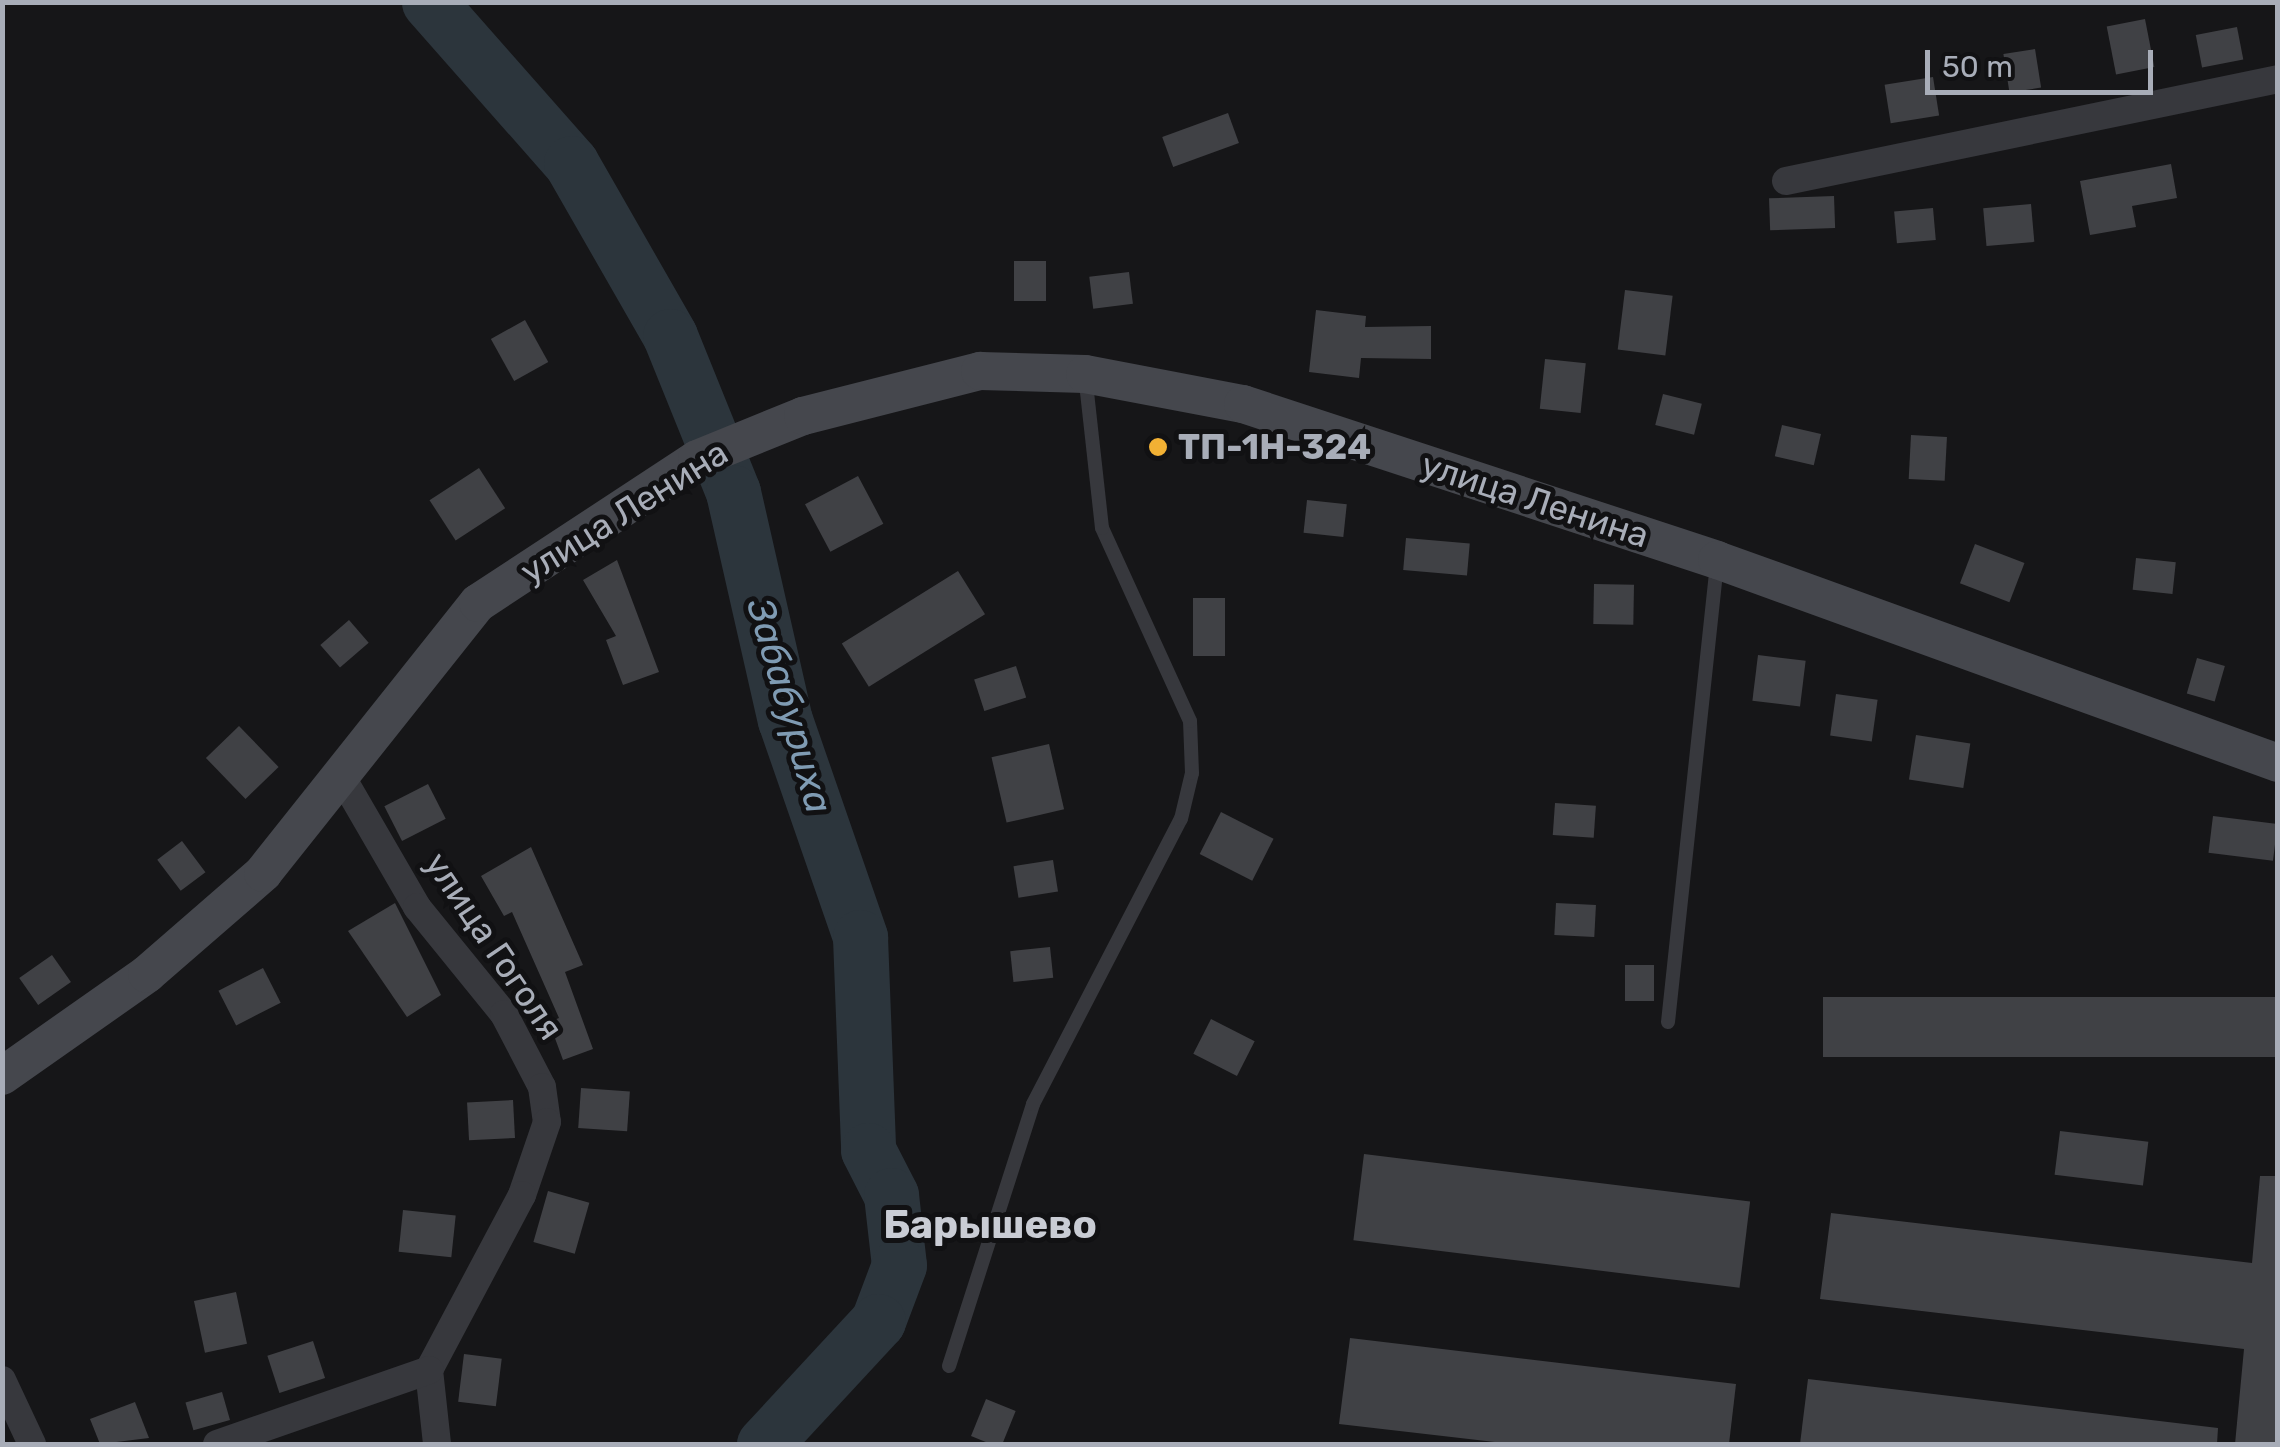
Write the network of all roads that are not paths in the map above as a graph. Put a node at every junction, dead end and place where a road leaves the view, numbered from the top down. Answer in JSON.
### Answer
{"nodes":[{"id":1,"x":2278,"y":78,"type":"edge"},
{"id":2,"x":1786,"y":181,"type":"dead end"},
{"id":3,"x":1085,"y":374,"type":"junction"},
{"id":4,"x":1717,"y":560,"type":"junction"},
{"id":5,"x":2278,"y":764,"type":"edge"},
{"id":6,"x":340,"y":774,"type":"junction"},
{"id":7,"x":1668,"y":1022,"type":"dead end"},
{"id":8,"x":2,"y":1076,"type":"edge"},
{"id":9,"x":949,"y":1366,"type":"dead end"},
{"id":10,"x":429,"y":1370,"type":"junction"},
{"id":11,"x":2,"y":1380,"type":"edge"},
{"id":12,"x":32,"y":1444,"type":"edge"},
{"id":13,"x":217,"y":1444,"type":"edge"},
{"id":14,"x":437,"y":1444,"type":"edge"}],
"edges":[{"from":1,"to":2,"type":"street"},
{"from":3,"to":4,"type":"main road","name":"улица Ленина"},
{"from":3,"to":6,"type":"main road","name":"улица Ленина"},
{"from":3,"to":9,"type":"lane"},
{"from":4,"to":5,"type":"main road","name":"улица Ленина"},
{"from":4,"to":7,"type":"lane"},
{"from":6,"to":8,"type":"main road","name":"улица Ленина"},
{"from":6,"to":10,"type":"street","name":"улица Гоголя"},
{"from":10,"to":13,"type":"street"},
{"from":10,"to":14,"type":"street"},
{"from":11,"to":12,"type":"street"}]}
